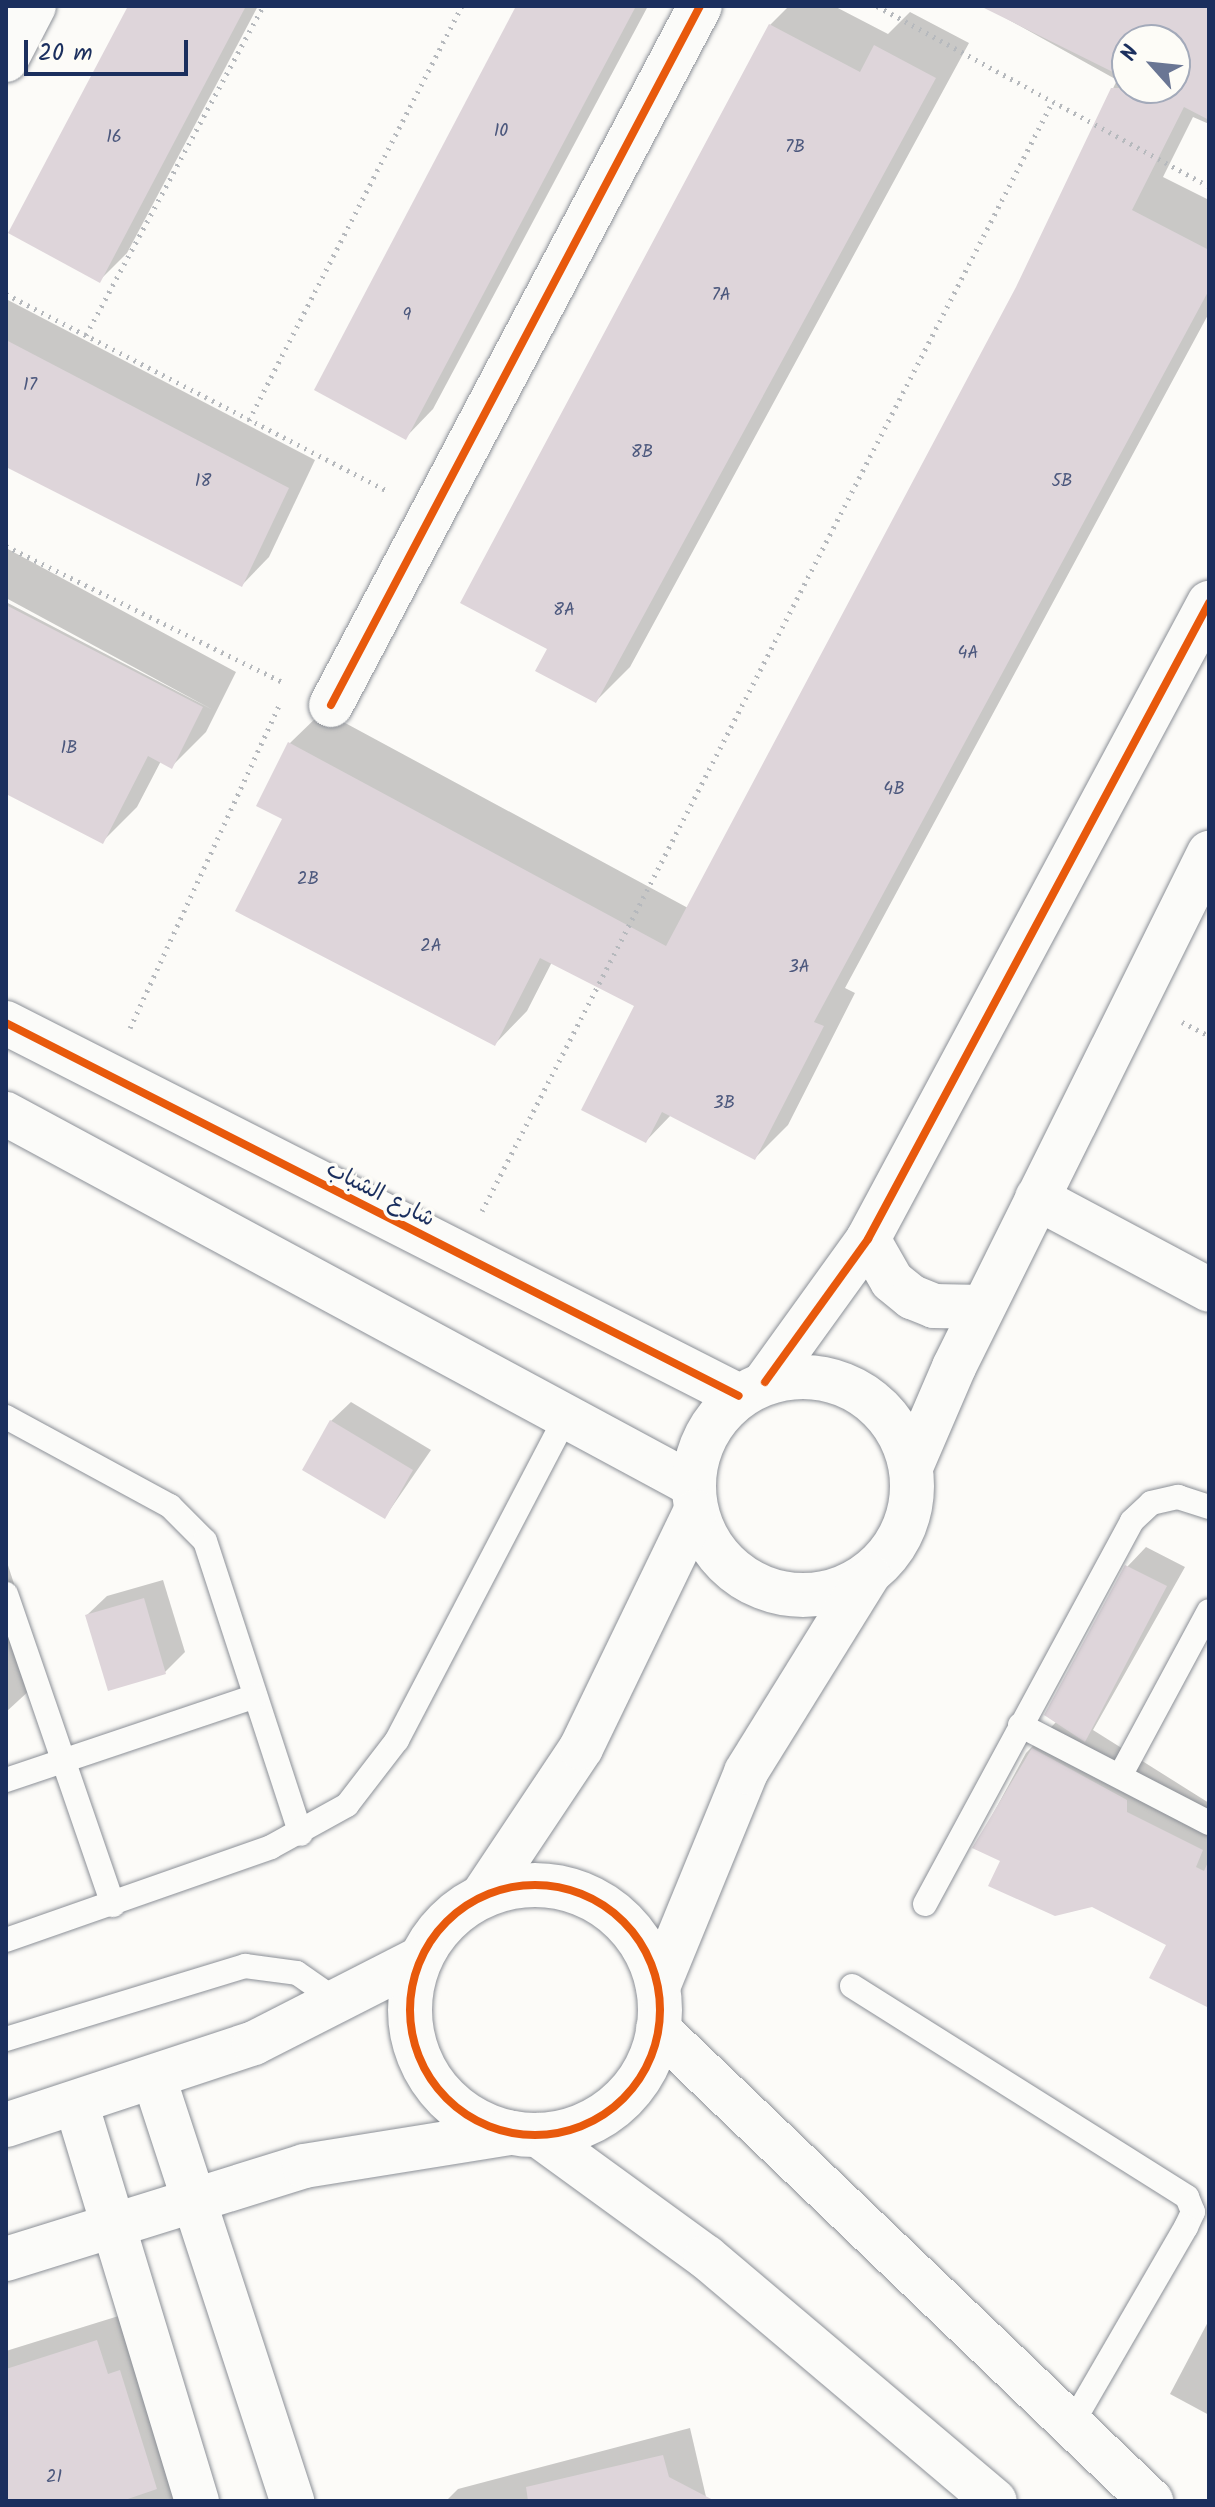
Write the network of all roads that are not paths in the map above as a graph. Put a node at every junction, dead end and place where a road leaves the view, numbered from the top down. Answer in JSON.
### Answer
{"nodes":[{"id":1,"x":34,"y":6,"type":"edge"},
{"id":2,"x":700,"y":6,"type":"edge"},
{"id":3,"x":6,"y":60,"type":"edge"},
{"id":4,"x":1209,"y":603,"type":"edge"},
{"id":5,"x":331,"y":705,"type":"dead end"},
{"id":6,"x":1209,"y":853,"type":"edge"},
{"id":7,"x":6,"y":1023,"type":"edge"},
{"id":8,"x":6,"y":1114,"type":"edge"},
{"id":9,"x":1037,"y":1198,"type":"junction"},
{"id":10,"x":868,"y":1239,"type":"junction"},
{"id":11,"x":1209,"y":1290,"type":"edge"},
{"id":12,"x":983,"y":1307,"type":"junction"},
{"id":13,"x":752,"y":1389,"type":"junction"},
{"id":14,"x":567,"y":1415,"type":"junction"},
{"id":15,"x":6,"y":1417,"type":"edge"},
{"id":16,"x":911,"y":1467,"type":"junction"},
{"id":17,"x":694,"y":1498,"type":"junction"},
{"id":18,"x":1209,"y":1507,"type":"edge"},
{"id":19,"x":868,"y":1575,"type":"junction"},
{"id":20,"x":6,"y":1594,"type":"edge"},
{"id":21,"x":1209,"y":1611,"type":"edge"},
{"id":22,"x":255,"y":1696,"type":"junction"},
{"id":23,"x":1020,"y":1725,"type":"junction"},
{"id":24,"x":61,"y":1761,"type":"junction"},
{"id":25,"x":1120,"y":1776,"type":"junction"},
{"id":26,"x":6,"y":1780,"type":"edge"},
{"id":27,"x":1209,"y":1823,"type":"edge"},
{"id":28,"x":301,"y":1834,"type":"junction"},
{"id":29,"x":483,"y":1895,"type":"junction"},
{"id":30,"x":925,"y":1904,"type":"dead end"},
{"id":31,"x":113,"y":1905,"type":"junction"},
{"id":32,"x":6,"y":1940,"type":"edge"},
{"id":33,"x":421,"y":1958,"type":"junction"},
{"id":34,"x":852,"y":1986,"type":"dead end"},
{"id":35,"x":340,"y":2003,"type":"junction"},
{"id":36,"x":658,"y":2008,"type":"junction"},
{"id":37,"x":6,"y":2039,"type":"edge"},
{"id":38,"x":154,"y":2078,"type":"junction"},
{"id":39,"x":76,"y":2103,"type":"junction"},
{"id":40,"x":6,"y":2125,"type":"edge"},
{"id":41,"x":526,"y":2134,"type":"junction"},
{"id":42,"x":191,"y":2200,"type":"junction"},
{"id":43,"x":112,"y":2225,"type":"junction"},
{"id":44,"x":6,"y":2259,"type":"edge"},
{"id":45,"x":1070,"y":2427,"type":"junction"},
{"id":46,"x":197,"y":2501,"type":"edge"},
{"id":47,"x":292,"y":2501,"type":"edge"},
{"id":48,"x":995,"y":2501,"type":"edge"},
{"id":49,"x":1151,"y":2501,"type":"edge"}],
"edges":[{"from":1,"to":3,"type":"street"},
{"from":2,"to":5,"type":"street"},
{"from":4,"to":10,"type":"street"},
{"from":6,"to":9,"type":"street"},
{"from":7,"to":13,"type":"street","name":"شارع الشباب"},
{"from":8,"to":14,"type":"street"},
{"from":9,"to":11,"type":"street"},
{"from":9,"to":12,"type":"street"},
{"from":10,"to":12,"type":"street"},
{"from":10,"to":13,"type":"street"},
{"from":12,"to":16,"type":"street"},
{"from":13,"to":16,"type":"street"},
{"from":13,"to":17,"type":"street"},
{"from":14,"to":17,"type":"street"},
{"from":14,"to":28,"type":"lane"},
{"from":15,"to":22,"type":"lane"},
{"from":16,"to":19,"type":"street"},
{"from":17,"to":19,"type":"street"},
{"from":17,"to":29,"type":"street"},
{"from":18,"to":23,"type":"lane"},
{"from":19,"to":36,"type":"street"},
{"from":20,"to":24,"type":"lane"},
{"from":21,"to":25,"type":"lane"},
{"from":22,"to":24,"type":"lane"},
{"from":22,"to":28,"type":"lane"},
{"from":23,"to":25,"type":"lane"},
{"from":23,"to":30,"type":"lane"},
{"from":24,"to":26,"type":"lane"},
{"from":24,"to":31,"type":"lane"},
{"from":25,"to":27,"type":"lane"},
{"from":28,"to":31,"type":"lane"},
{"from":29,"to":33,"type":"street"},
{"from":29,"to":36,"type":"street"},
{"from":31,"to":32,"type":"lane"},
{"from":33,"to":35,"type":"street"},
{"from":33,"to":41,"type":"street"},
{"from":34,"to":45,"type":"lane"},
{"from":35,"to":37,"type":"lane"},
{"from":35,"to":38,"type":"street"},
{"from":36,"to":41,"type":"street"},
{"from":36,"to":45,"type":"street"},
{"from":38,"to":39,"type":"street"},
{"from":38,"to":42,"type":"street"},
{"from":39,"to":40,"type":"street"},
{"from":39,"to":43,"type":"street"},
{"from":41,"to":42,"type":"street"},
{"from":41,"to":48,"type":"street"},
{"from":42,"to":43,"type":"street"},
{"from":42,"to":47,"type":"street"},
{"from":43,"to":44,"type":"street"},
{"from":43,"to":46,"type":"street"},
{"from":45,"to":49,"type":"street"}]}
